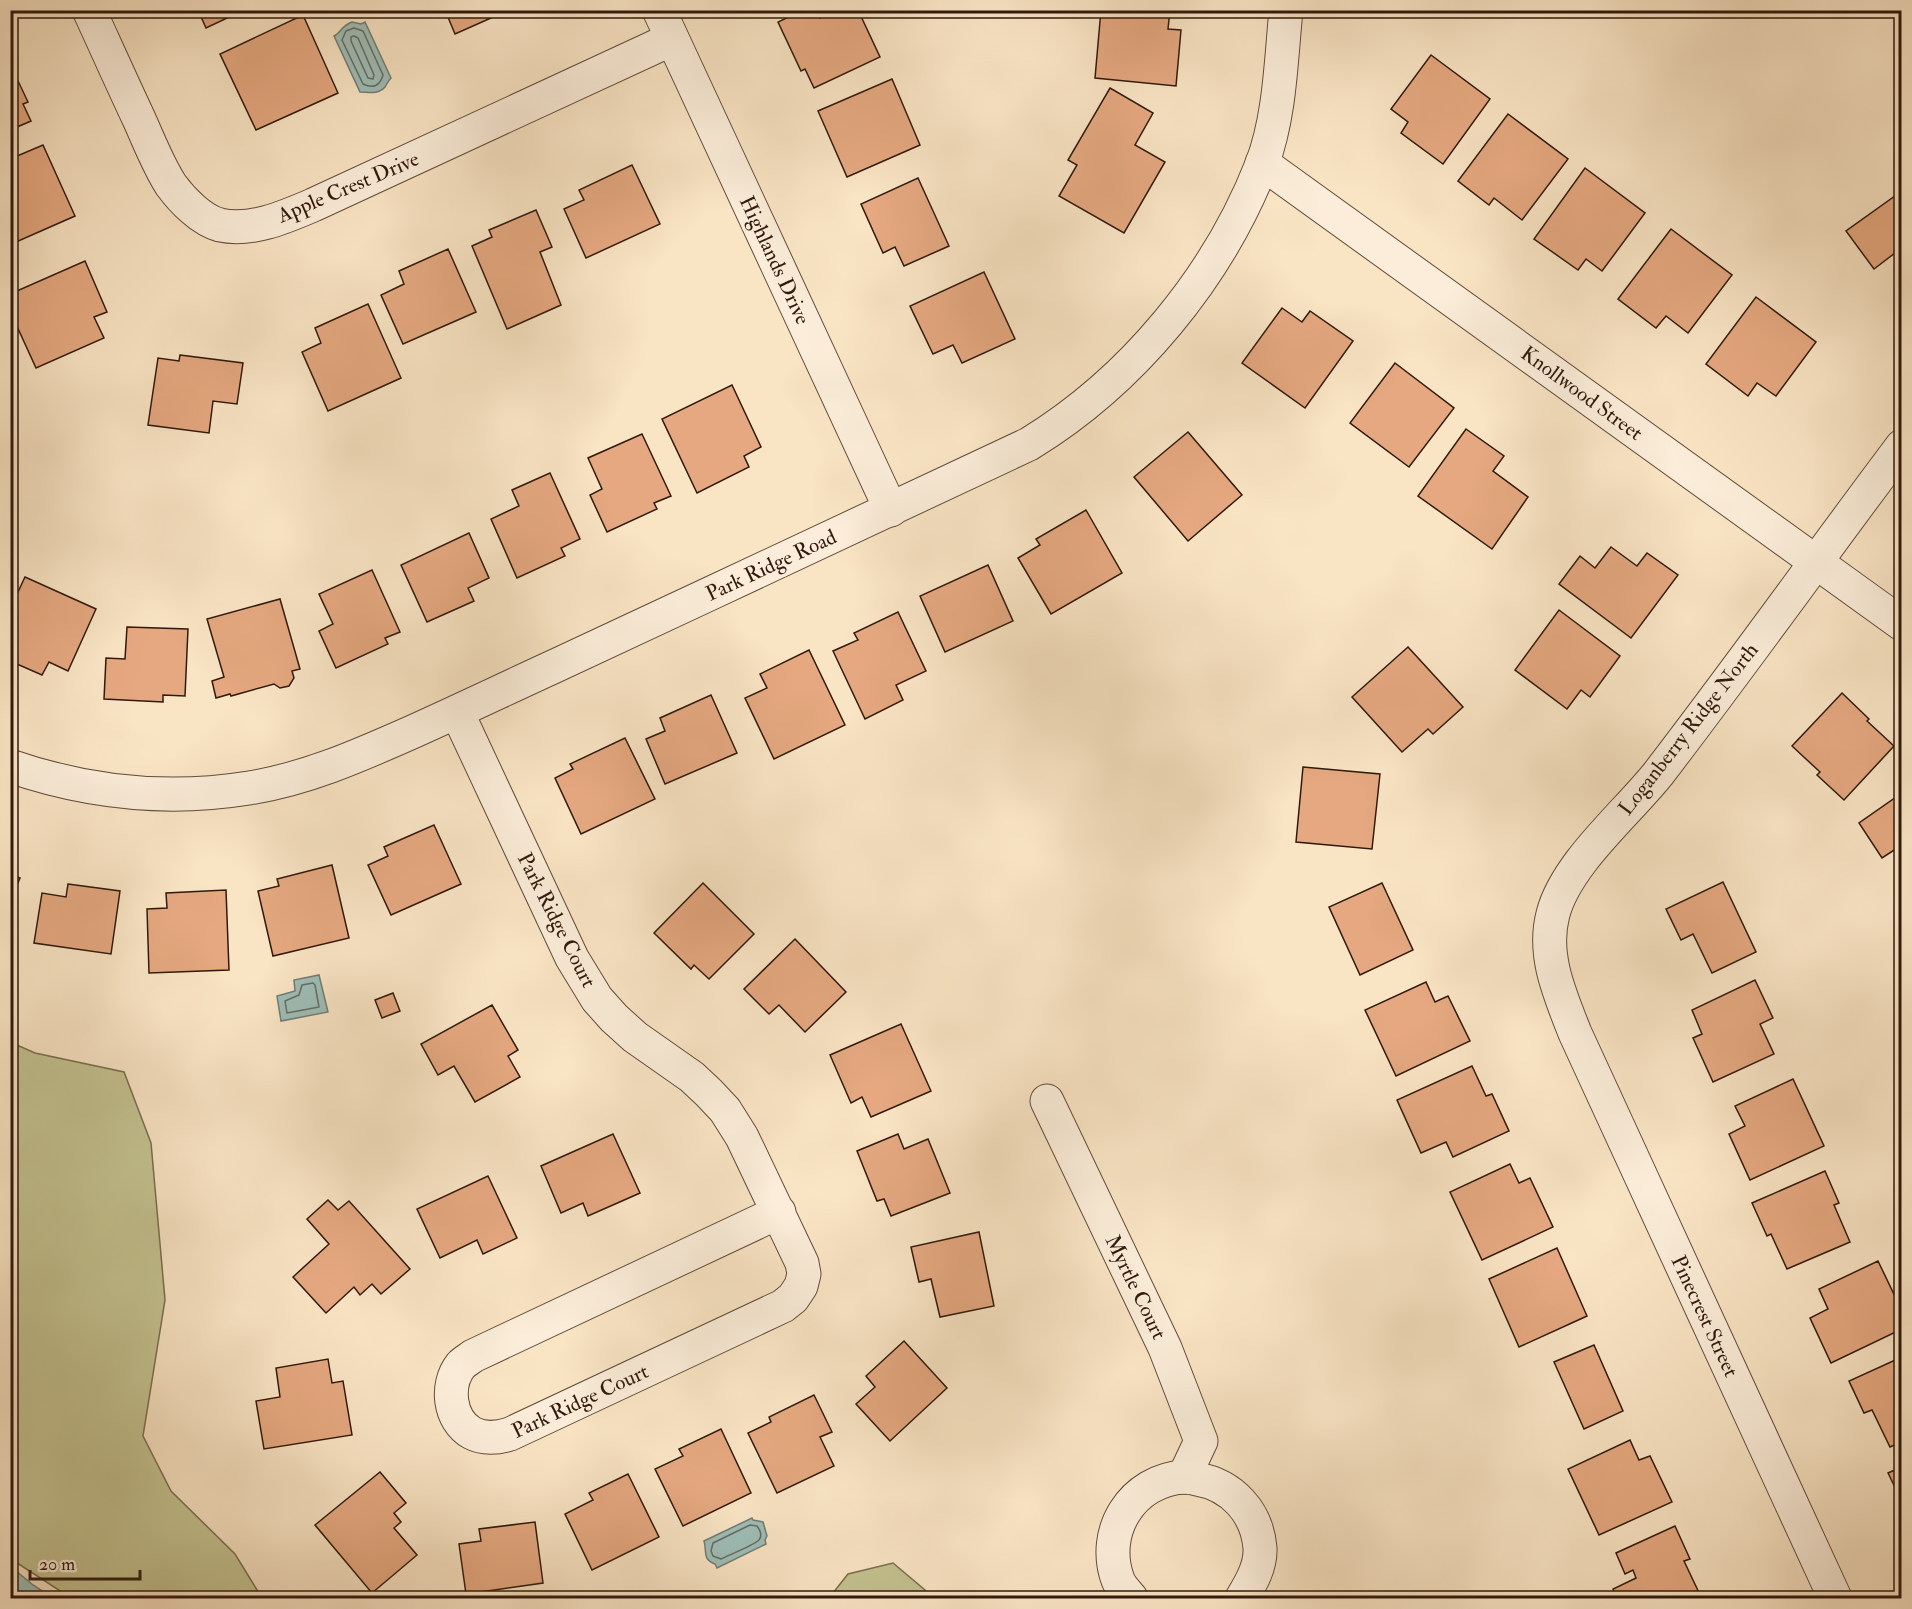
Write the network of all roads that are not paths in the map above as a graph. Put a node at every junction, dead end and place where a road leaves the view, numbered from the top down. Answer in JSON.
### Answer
{"nodes":[{"id":1,"x":90,"y":10,"type":"edge"},
{"id":2,"x":1286,"y":10,"type":"edge"},
{"id":3,"x":666,"y":25,"type":"edge"},
{"id":4,"x":1262,"y":163,"type":"junction"},
{"id":5,"x":1902,"y":446,"type":"edge"},
{"id":6,"x":891,"y":510,"type":"junction"},
{"id":7,"x":1816,"y":561,"type":"junction"},
{"id":8,"x":1902,"y":624,"type":"edge"},
{"id":9,"x":457,"y":712,"type":"junction"},
{"id":10,"x":10,"y":766,"type":"edge"},
{"id":11,"x":1575,"y":1033,"type":"joint"},
{"id":12,"x":1047,"y":1101,"type":"dead end"},
{"id":13,"x":779,"y":1212,"type":"junction"},
{"id":14,"x":1184,"y":1477,"type":"junction"},
{"id":15,"x":1131,"y":1599,"type":"edge"},
{"id":16,"x":1242,"y":1599,"type":"edge"},
{"id":17,"x":1835,"y":1599,"type":"edge"}],
"edges":[{"from":1,"to":3,"type":"street","name":"Apple Crest Drive"},
{"from":2,"to":4,"type":"street","name":"Park Ridge Road"},
{"from":3,"to":6,"type":"street","name":"Highlands Drive"},
{"from":4,"to":6,"type":"street","name":"Park Ridge Road"},
{"from":4,"to":7,"type":"street","name":"Knollwood Street"},
{"from":5,"to":7,"type":"street","name":"Loganberry Ridge North"},
{"from":6,"to":9,"type":"street","name":"Park Ridge Road"},
{"from":7,"to":8,"type":"street","name":"Knollwood Street"},
{"from":7,"to":11,"type":"street","name":"Loganberry Ridge North"},
{"from":9,"to":10,"type":"street","name":"Park Ridge Road"},
{"from":9,"to":13,"type":"street","name":"Park Ridge Court"},
{"from":11,"to":17,"type":"street","name":"Pinecrest Street"},
{"from":12,"to":14,"type":"street","name":"Myrtle Court"},
{"from":13,"to":13,"type":"street","name":"Park Ridge Court"},
{"from":14,"to":15,"type":"street"},
{"from":14,"to":16,"type":"street"}]}
